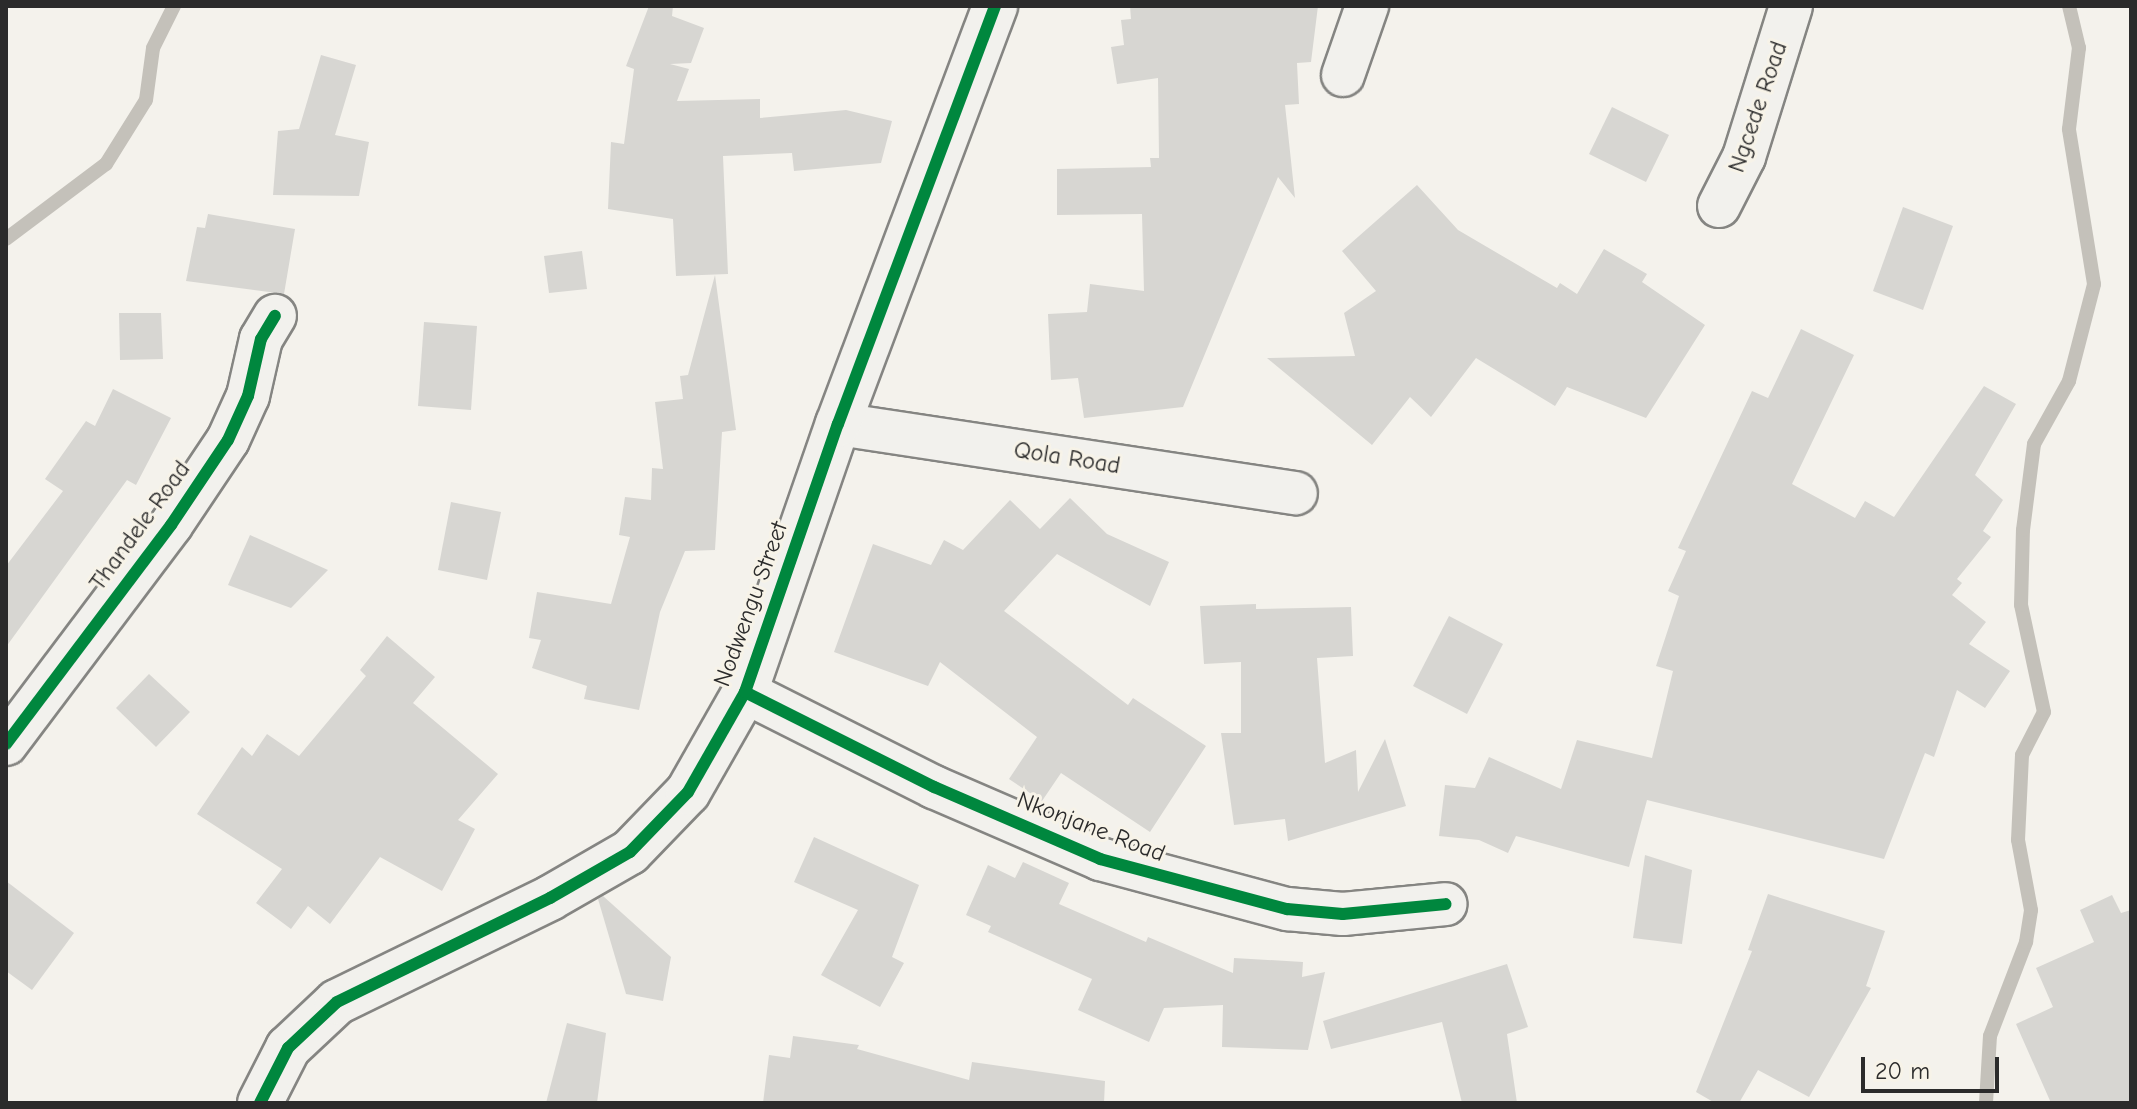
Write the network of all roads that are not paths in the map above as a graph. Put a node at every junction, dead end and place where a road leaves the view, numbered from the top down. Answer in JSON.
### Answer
{"nodes":[{"id":1,"x":995,"y":6,"type":"edge"},
{"id":2,"x":1367,"y":6,"type":"edge"},
{"id":3,"x":1791,"y":6,"type":"edge"},
{"id":4,"x":1343,"y":75,"type":"dead end"},
{"id":5,"x":1719,"y":206,"type":"dead end"},
{"id":6,"x":275,"y":316,"type":"dead end"},
{"id":7,"x":838,"y":424,"type":"junction"},
{"id":8,"x":1296,"y":493,"type":"dead end"},
{"id":9,"x":745,"y":692,"type":"junction"},
{"id":10,"x":6,"y":744,"type":"edge"},
{"id":11,"x":1446,"y":904,"type":"dead end"},
{"id":12,"x":260,"y":1103,"type":"edge"}],
"edges":[{"from":1,"to":7,"type":"street","name":"Nodwengu Street"},
{"from":2,"to":4,"type":"street"},
{"from":3,"to":5,"type":"street","name":"Ngcede Road"},
{"from":6,"to":10,"type":"street","name":"Thandele Road"},
{"from":7,"to":8,"type":"street","name":"Qola Road"},
{"from":7,"to":9,"type":"street","name":"Nodwengu Street"},
{"from":9,"to":11,"type":"street","name":"Nkonjane Road"},
{"from":9,"to":12,"type":"street","name":"Nodwengu Street"}]}
